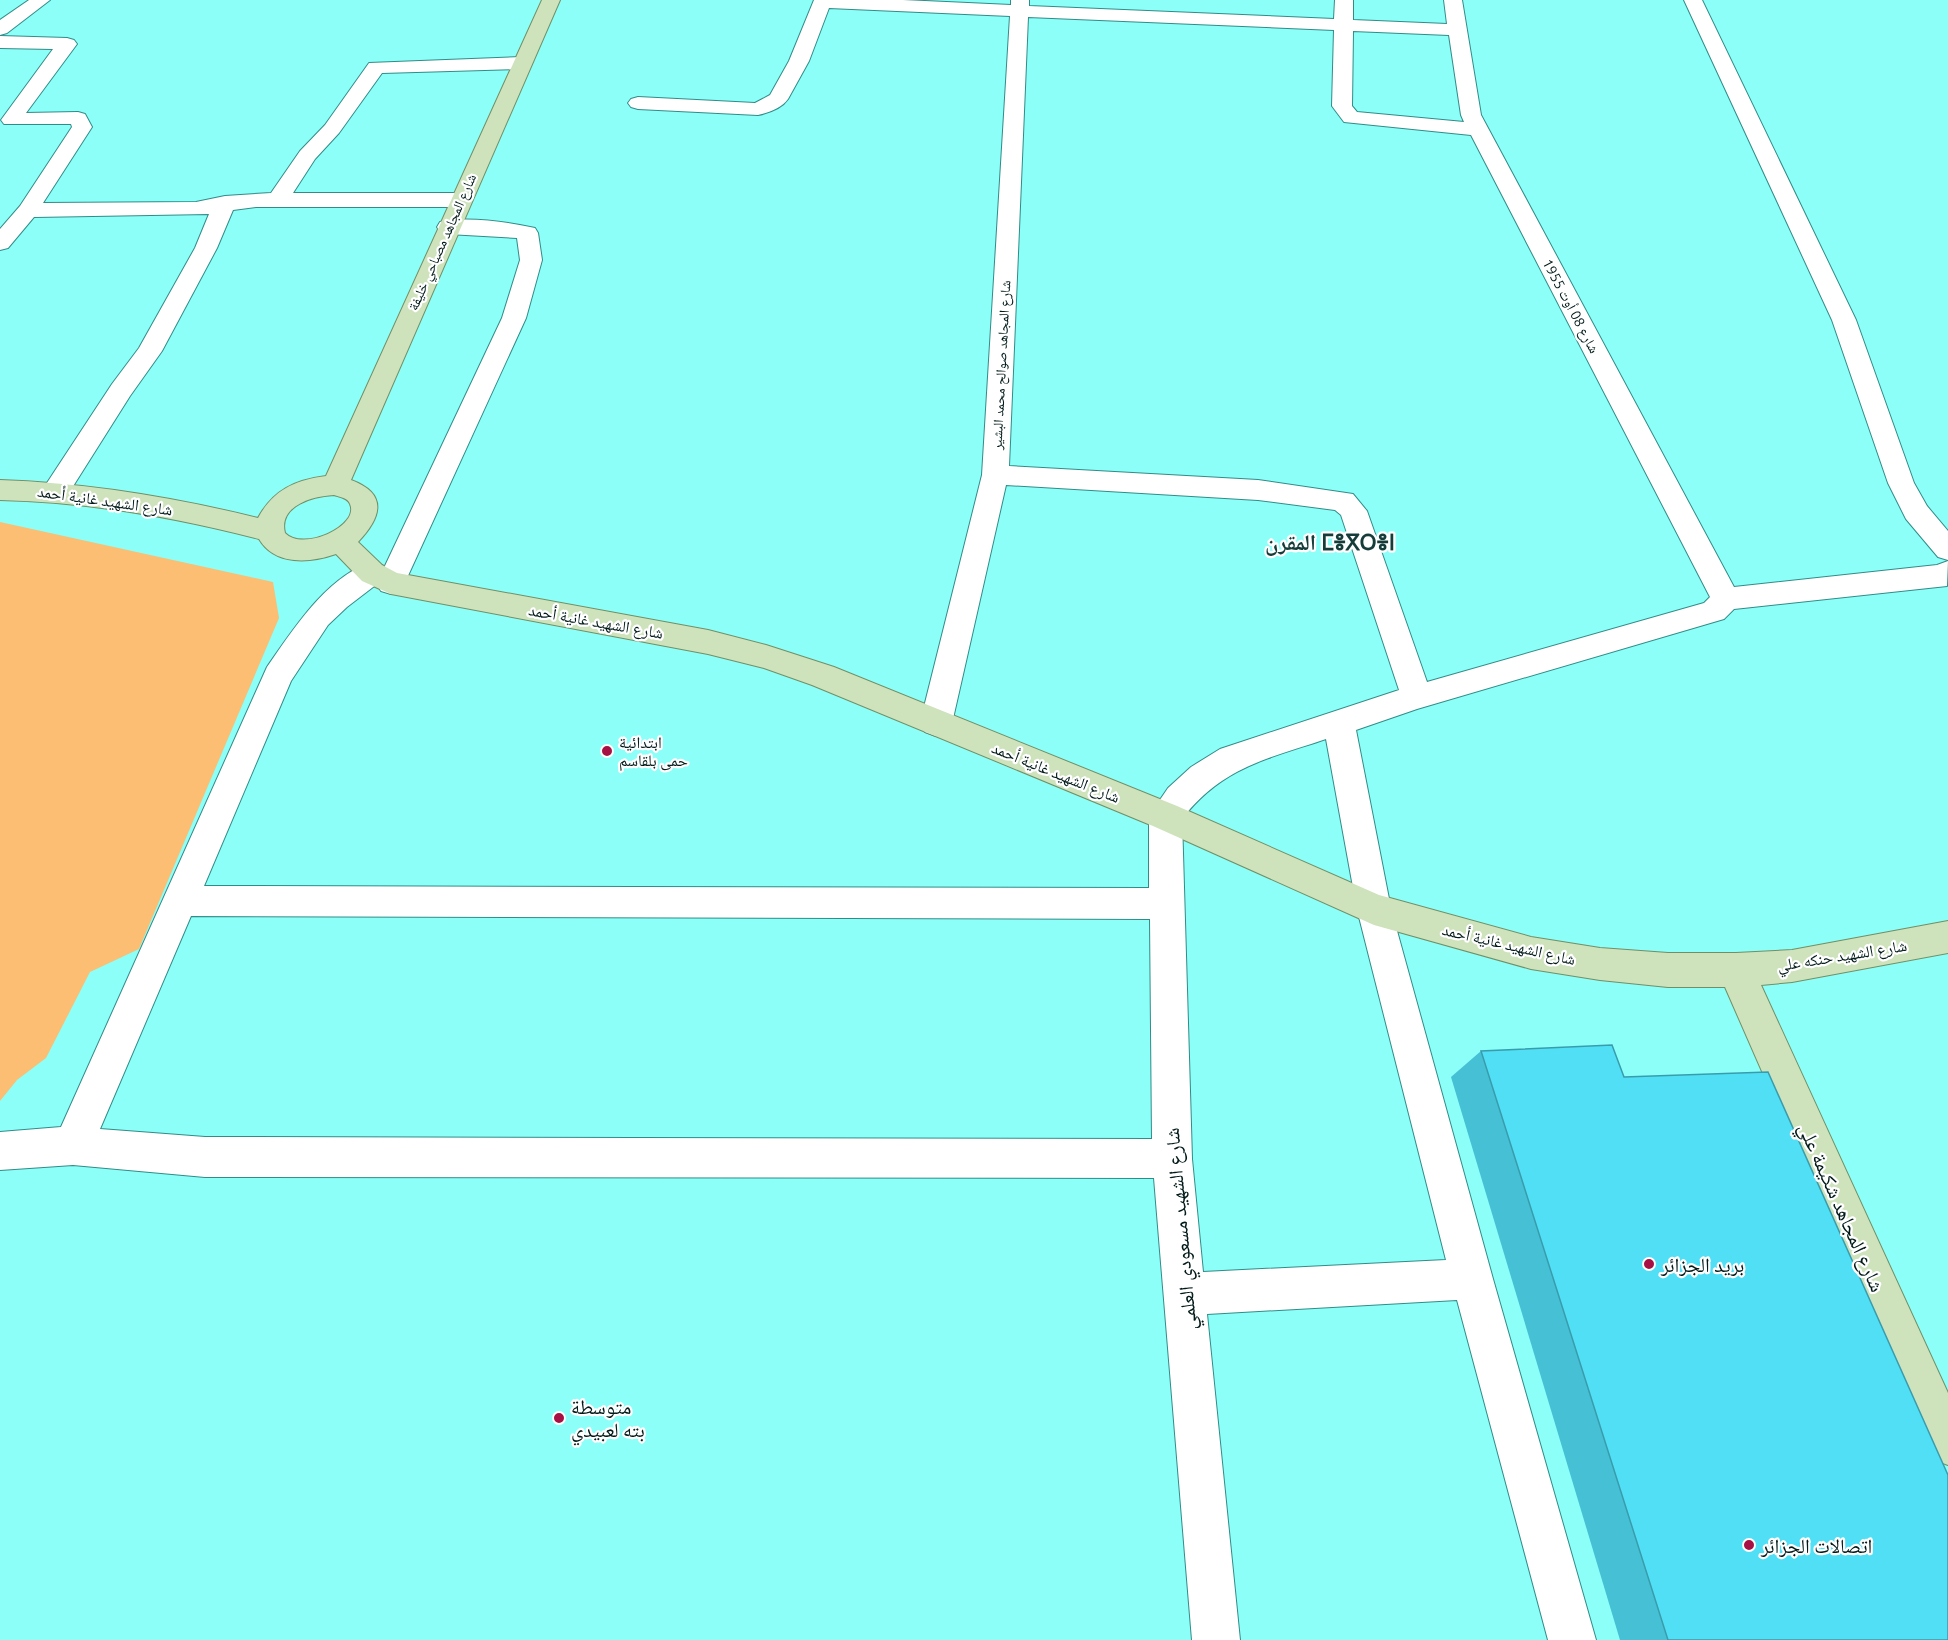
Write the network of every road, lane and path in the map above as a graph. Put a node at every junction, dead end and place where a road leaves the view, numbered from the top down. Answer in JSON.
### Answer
{"nodes":[{"id":1,"x":40,"y":0,"type":"edge"},
{"id":2,"x":551,"y":0,"type":"edge"},
{"id":3,"x":1344,"y":0,"type":"edge"},
{"id":4,"x":1453,"y":0,"type":"edge"},
{"id":5,"x":1693,"y":0,"type":"edge"},
{"id":6,"x":823,"y":1,"type":"edge"},
{"id":7,"x":1019,"y":5,"type":"edge"},
{"id":8,"x":1181,"y":8,"type":"edge"},
{"id":9,"x":1343,"y":24,"type":"junction"},
{"id":10,"x":0,"y":29,"type":"edge"},
{"id":11,"x":1458,"y":30,"type":"junction"},
{"id":12,"x":0,"y":42,"type":"edge"},
{"id":13,"x":522,"y":63,"type":"junction"},
{"id":14,"x":638,"y":104,"type":"dead end"},
{"id":15,"x":1478,"y":129,"type":"junction"},
{"id":16,"x":278,"y":200,"type":"junction"},
{"id":17,"x":461,"y":200,"type":"junction"},
{"id":18,"x":225,"y":203,"type":"junction"},
{"id":19,"x":28,"y":210,"type":"junction"},
{"id":20,"x":448,"y":227,"type":"junction"},
{"id":21,"x":0,"y":243,"type":"edge"},
{"id":22,"x":995,"y":476,"type":"junction"},
{"id":23,"x":336,"y":485,"type":"junction"},
{"id":24,"x":0,"y":490,"type":"edge"},
{"id":25,"x":55,"y":492,"type":"junction"},
{"id":26,"x":295,"y":494,"type":"junction"},
{"id":27,"x":209,"y":515,"type":"junction"},
{"id":28,"x":269,"y":531,"type":"junction"},
{"id":29,"x":340,"y":541,"type":"junction"},
{"id":30,"x":291,"y":550,"type":"junction"},
{"id":31,"x":1948,"y":568,"type":"edge"},
{"id":32,"x":381,"y":578,"type":"junction"},
{"id":33,"x":1726,"y":599,"type":"junction"},
{"id":34,"x":1417,"y":697,"type":"junction"},
{"id":35,"x":936,"y":723,"type":"junction"},
{"id":36,"x":1340,"y":723,"type":"junction"},
{"id":37,"x":1165,"y":816,"type":"junction"},
{"id":38,"x":179,"y":901,"type":"junction"},
{"id":39,"x":1167,"y":904,"type":"junction"},
{"id":40,"x":1374,"y":909,"type":"junction"},
{"id":41,"x":1948,"y":937,"type":"edge"},
{"id":42,"x":1736,"y":970,"type":"junction"},
{"id":43,"x":73,"y":1146,"type":"junction"},
{"id":44,"x":0,"y":1151,"type":"edge"},
{"id":45,"x":1172,"y":1159,"type":"junction"},
{"id":46,"x":1472,"y":1280,"type":"junction"},
{"id":47,"x":1186,"y":1294,"type":"junction"},
{"id":48,"x":1948,"y":1443,"type":"edge"},
{"id":49,"x":1216,"y":1640,"type":"edge"},
{"id":50,"x":1572,"y":1640,"type":"edge"}],
"edges":[{"from":1,"to":10,"type":"street"},
{"from":2,"to":13,"type":"main road","name":"شارع المجاهد مصباحي خليفة"},
{"from":3,"to":9,"type":"street"},
{"from":4,"to":11,"type":"street","name":"شارع 08 أوت 1955"},
{"from":5,"to":31,"type":"street"},
{"from":6,"to":7,"type":"street"},
{"from":6,"to":14,"type":"street"},
{"from":7,"to":8,"type":"street"},
{"from":7,"to":22,"type":"street","name":"شارع المجاهد صوالح محمد البشير"},
{"from":8,"to":9,"type":"street"},
{"from":9,"to":11,"type":"street"},
{"from":9,"to":15,"type":"street"},
{"from":11,"to":15,"type":"street","name":"شارع 08 أوت 1955"},
{"from":12,"to":19,"type":"street"},
{"from":13,"to":16,"type":"street"},
{"from":13,"to":17,"type":"main road","name":"شارع المجاهد مصباحي خليفة"},
{"from":15,"to":33,"type":"street","name":"شارع 08 أوت 1955"},
{"from":16,"to":17,"type":"street"},
{"from":16,"to":18,"type":"street"},
{"from":17,"to":20,"type":"main road","name":"شارع المجاهد مصباحي خليفة"},
{"from":18,"to":19,"type":"street"},
{"from":18,"to":25,"type":"street"},
{"from":19,"to":21,"type":"street"},
{"from":20,"to":23,"type":"main road","name":"شارع المجاهد مصباحي خليفة"},
{"from":20,"to":32,"type":"street"},
{"from":22,"to":34,"type":"street"},
{"from":22,"to":35,"type":"street","name":"شارع المجاهد صوالح محمد البشير"},
{"from":23,"to":26,"type":"main road"},
{"from":23,"to":29,"type":"main road"},
{"from":24,"to":25,"type":"main road","name":"شارع الشهيد غانية أحمد"},
{"from":25,"to":27,"type":"main road","name":"شارع الشهيد غانية أحمد"},
{"from":26,"to":27,"type":"main road"},
{"from":26,"to":28,"type":"main road"},
{"from":27,"to":28,"type":"main road"},
{"from":28,"to":30,"type":"main road"},
{"from":29,"to":30,"type":"main road"},
{"from":29,"to":32,"type":"main road"},
{"from":30,"to":32,"type":"main road","name":"شارع الشهيد غانية أحمد"},
{"from":31,"to":33,"type":"street"},
{"from":32,"to":35,"type":"main road","name":"شارع الشهيد غانية أحمد"},
{"from":32,"to":38,"type":"street"},
{"from":33,"to":34,"type":"street"},
{"from":34,"to":36,"type":"street"},
{"from":35,"to":37,"type":"main road","name":"شارع الشهيد غانية أحمد"},
{"from":36,"to":37,"type":"street"},
{"from":36,"to":40,"type":"street"},
{"from":37,"to":39,"type":"street","name":"شارع الشهيد مسعودي العلمي"},
{"from":37,"to":40,"type":"main road","name":"شارع الشهيد غانية أحمد"},
{"from":38,"to":39,"type":"street"},
{"from":38,"to":43,"type":"street"},
{"from":39,"to":45,"type":"street","name":"شارع الشهيد مسعودي العلمي"},
{"from":40,"to":42,"type":"main road","name":"شارع الشهيد غانية أحمد"},
{"from":40,"to":46,"type":"street"},
{"from":41,"to":42,"type":"main road","name":"شارع الشهيد حنكه علي"},
{"from":42,"to":48,"type":"main road","name":"شارع المجاهد شكيمة علي"},
{"from":43,"to":44,"type":"street"},
{"from":43,"to":45,"type":"street"},
{"from":45,"to":47,"type":"street","name":"شارع الشهيد مسعودي العلمي"},
{"from":46,"to":47,"type":"street"},
{"from":46,"to":50,"type":"street"},
{"from":47,"to":49,"type":"street","name":"شارع الشهيد مسعودي العلمي"}]}
